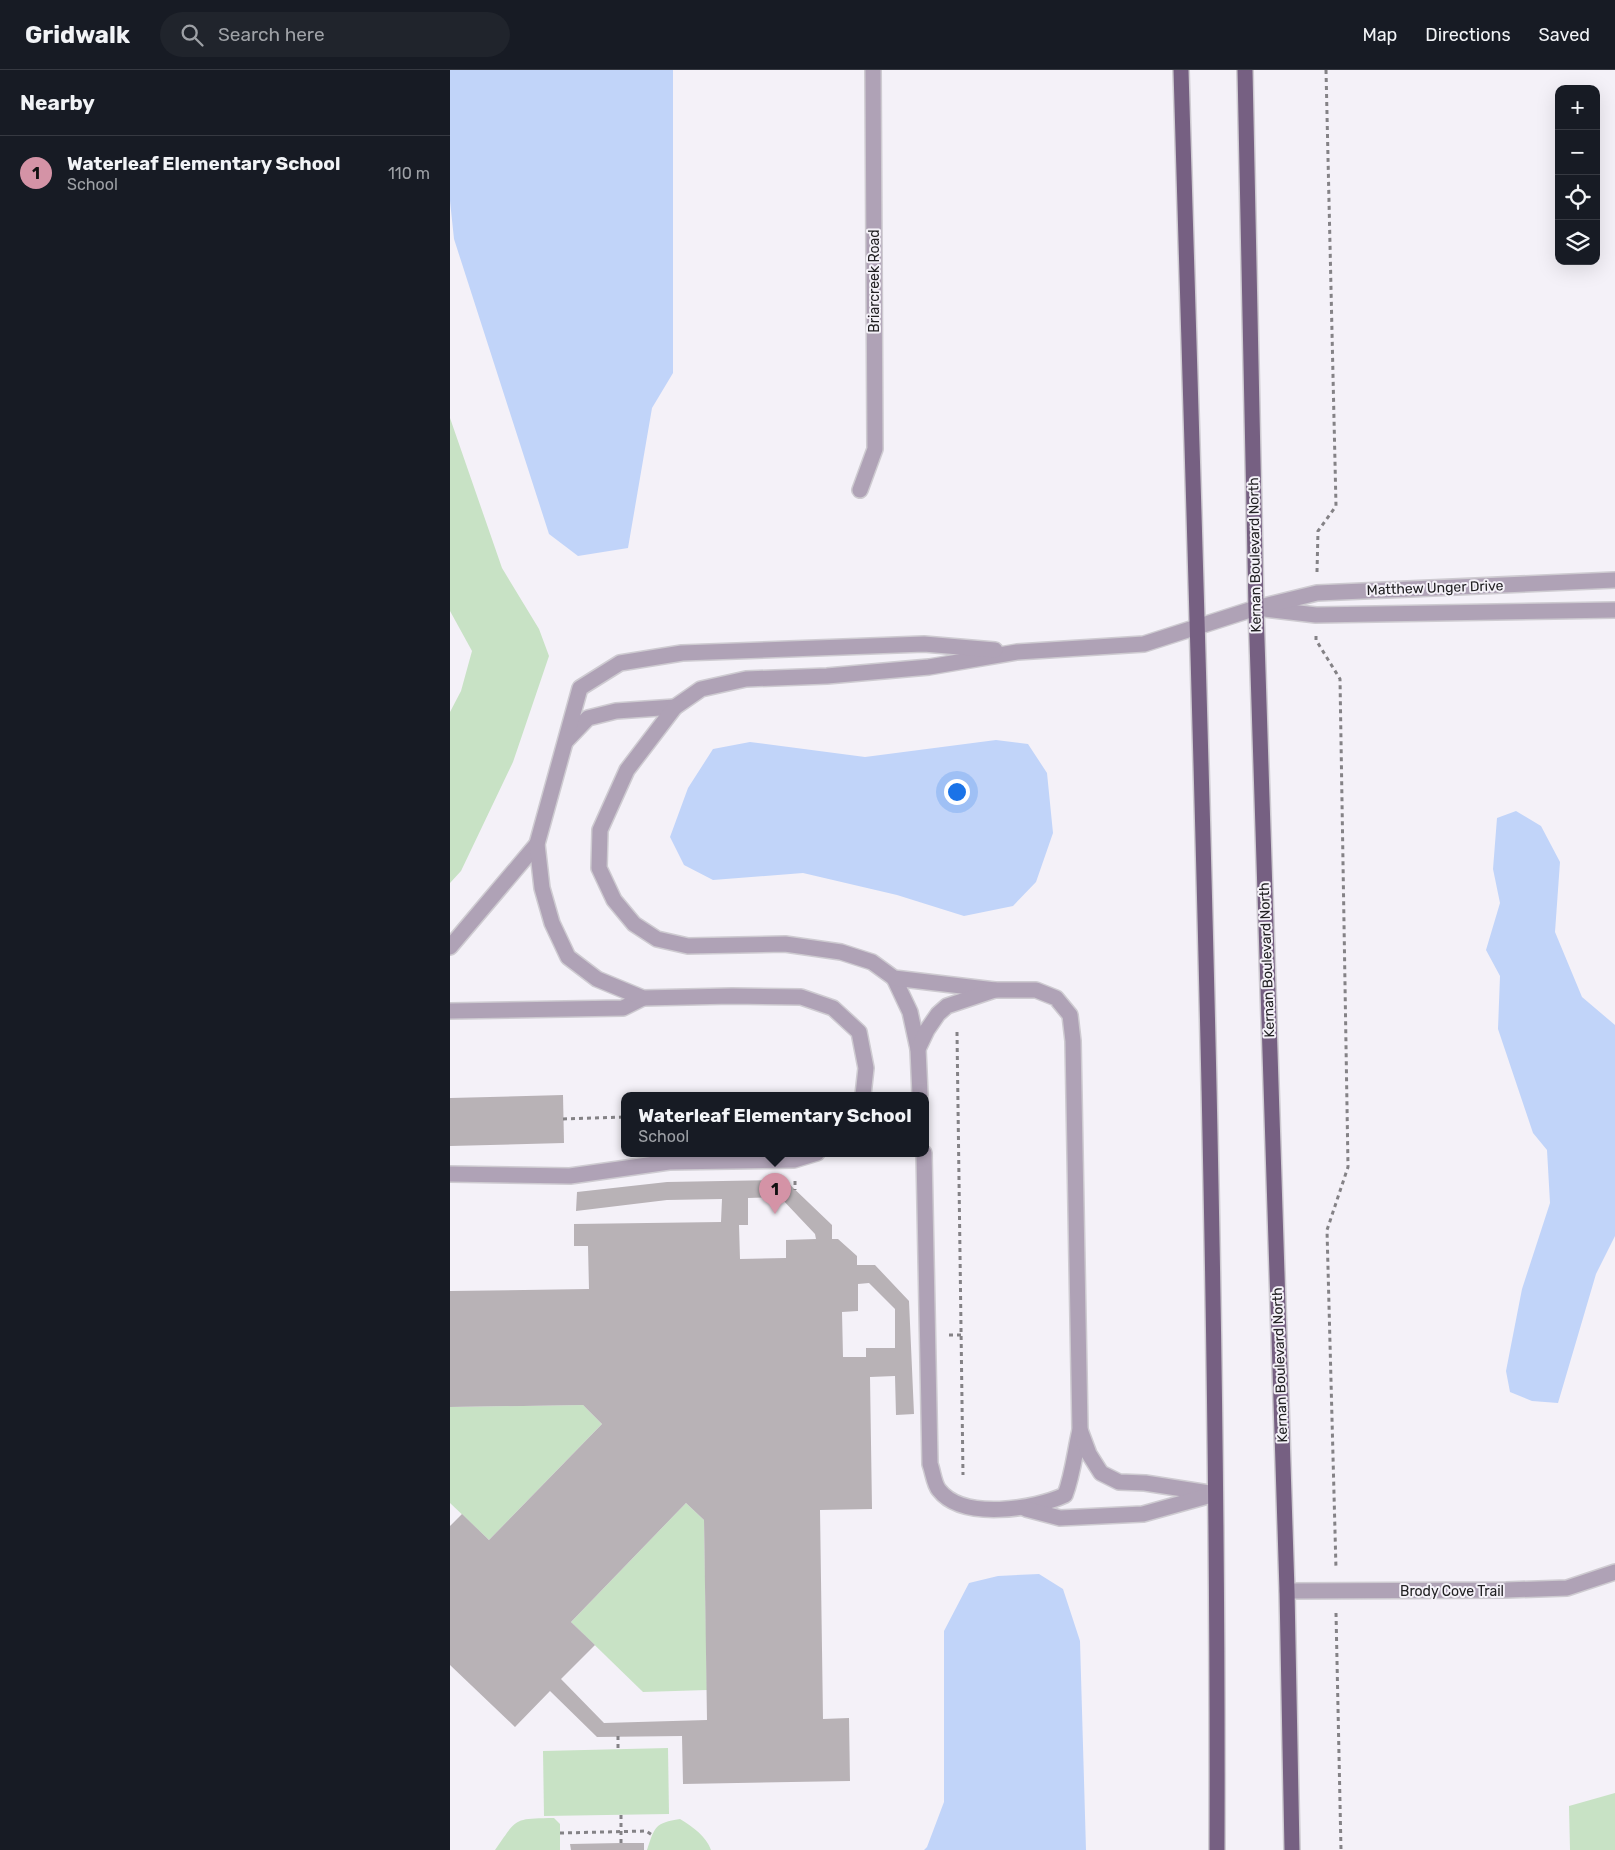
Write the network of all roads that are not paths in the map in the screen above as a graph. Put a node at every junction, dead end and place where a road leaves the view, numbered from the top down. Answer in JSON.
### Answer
{"nodes":[{"id":1,"x":874,"y":70,"type":"edge"},
{"id":2,"x":1181,"y":70,"type":"edge"},
{"id":3,"x":1245,"y":70,"type":"edge"},
{"id":4,"x":860,"y":490,"type":"dead end"},
{"id":5,"x":1615,"y":580,"type":"edge"},
{"id":6,"x":1256,"y":608,"type":"junction"},
{"id":7,"x":1615,"y":610,"type":"edge"},
{"id":8,"x":1197,"y":627,"type":"junction"},
{"id":9,"x":1017,"y":652,"type":"junction"},
{"id":10,"x":675,"y":707,"type":"junction"},
{"id":11,"x":564,"y":744,"type":"junction"},
{"id":12,"x":537,"y":844,"type":"junction"},
{"id":13,"x":450,"y":947,"type":"edge"},
{"id":14,"x":894,"y":978,"type":"junction"},
{"id":15,"x":995,"y":990,"type":"junction"},
{"id":16,"x":644,"y":998,"type":"junction"},
{"id":17,"x":450,"y":1011,"type":"edge"},
{"id":18,"x":918,"y":1049,"type":"junction"},
{"id":19,"x":863,"y":1092,"type":"edge"},
{"id":20,"x":920,"y":1092,"type":"edge"},
{"id":21,"x":804,"y":1157,"type":"edge"},
{"id":22,"x":924,"y":1157,"type":"edge"},
{"id":23,"x":450,"y":1174,"type":"edge"},
{"id":24,"x":1080,"y":1430,"type":"junction"},
{"id":25,"x":1215,"y":1494,"type":"junction"},
{"id":26,"x":1023,"y":1508,"type":"junction"},
{"id":27,"x":1615,"y":1572,"type":"edge"},
{"id":28,"x":1287,"y":1591,"type":"junction"},
{"id":29,"x":1217,"y":1850,"type":"edge"},
{"id":30,"x":1292,"y":1850,"type":"edge"}],
"edges":[{"from":1,"to":4,"type":"street","name":"Briarcreek Road"},
{"from":2,"to":8,"type":"main road"},
{"from":3,"to":6,"type":"main road","name":"Kernan Boulevard North"},
{"from":5,"to":6,"type":"street","name":"Matthew Unger Drive"},
{"from":6,"to":7,"type":"street","name":"Matthew Unger Drive"},
{"from":6,"to":8,"type":"street","name":"Matthew Unger Drive"},
{"from":6,"to":28,"type":"main road","name":"Kernan Boulevard North"},
{"from":8,"to":9,"type":"street","name":"Matthew Unger Drive"},
{"from":8,"to":25,"type":"main road"},
{"from":9,"to":10,"type":"street"},
{"from":9,"to":11,"type":"street"},
{"from":10,"to":11,"type":"street"},
{"from":10,"to":14,"type":"street"},
{"from":11,"to":12,"type":"street"},
{"from":12,"to":13,"type":"street"},
{"from":12,"to":16,"type":"street"},
{"from":14,"to":15,"type":"street"},
{"from":14,"to":18,"type":"street"},
{"from":15,"to":18,"type":"street"},
{"from":15,"to":24,"type":"street"},
{"from":16,"to":17,"type":"street"},
{"from":16,"to":19,"type":"street"},
{"from":18,"to":20,"type":"street"},
{"from":21,"to":23,"type":"street"},
{"from":22,"to":26,"type":"street"},
{"from":24,"to":25,"type":"street"},
{"from":24,"to":26,"type":"street"},
{"from":25,"to":26,"type":"street"},
{"from":25,"to":29,"type":"main road"},
{"from":27,"to":28,"type":"street","name":"Brody Cove Trail"},
{"from":28,"to":30,"type":"main road","name":"Kernan Boulevard North"}]}
